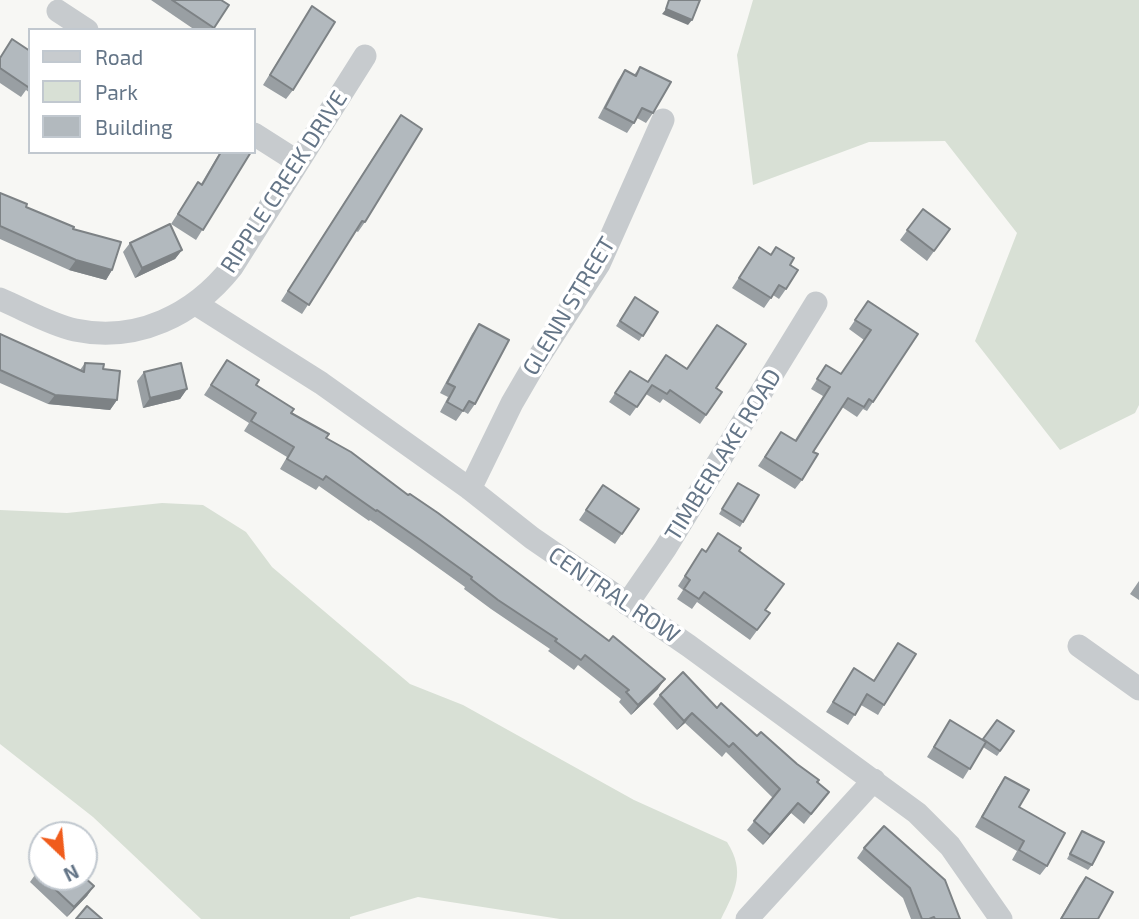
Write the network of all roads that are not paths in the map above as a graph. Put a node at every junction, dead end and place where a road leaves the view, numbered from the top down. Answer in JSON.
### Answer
{"nodes":[{"id":1,"x":58,"y":11,"type":"dead end"},
{"id":2,"x":84,"y":28,"type":"edge"},
{"id":3,"x":365,"y":56,"type":"dead end"},
{"id":4,"x":663,"y":121,"type":"dead end"},
{"id":5,"x":256,"y":135,"type":"edge"},
{"id":6,"x":298,"y":162,"type":"junction"},
{"id":7,"x":0,"y":299,"type":"edge"},
{"id":8,"x":816,"y":303,"type":"dead end"},
{"id":9,"x":196,"y":304,"type":"junction"},
{"id":10,"x":470,"y":489,"type":"junction"},
{"id":11,"x":627,"y":604,"type":"junction"},
{"id":12,"x":1079,"y":646,"type":"dead end"},
{"id":13,"x":1139,"y":689,"type":"edge"},
{"id":14,"x":874,"y":780,"type":"junction"},
{"id":15,"x":747,"y":919,"type":"edge"},
{"id":16,"x":1001,"y":919,"type":"edge"}],
"edges":[{"from":1,"to":2,"type":"street"},
{"from":3,"to":6,"type":"street","name":"RIPPLE CREEK DRIVE"},
{"from":4,"to":10,"type":"street","name":"GLENN STREET"},
{"from":5,"to":6,"type":"street"},
{"from":6,"to":9,"type":"street","name":"RIPPLE CREEK DRIVE"},
{"from":7,"to":9,"type":"street","name":"RIPPLE CREEK DRIVE"},
{"from":8,"to":11,"type":"street","name":"TIMBERLAKE ROAD"},
{"from":9,"to":10,"type":"street","name":"CENTRAL ROW"},
{"from":10,"to":11,"type":"street","name":"CENTRAL ROW"},
{"from":11,"to":14,"type":"street","name":"CENTRAL ROW"},
{"from":12,"to":13,"type":"street"},
{"from":14,"to":15,"type":"street"},
{"from":14,"to":16,"type":"street","name":"CENTRAL ROW"}]}
